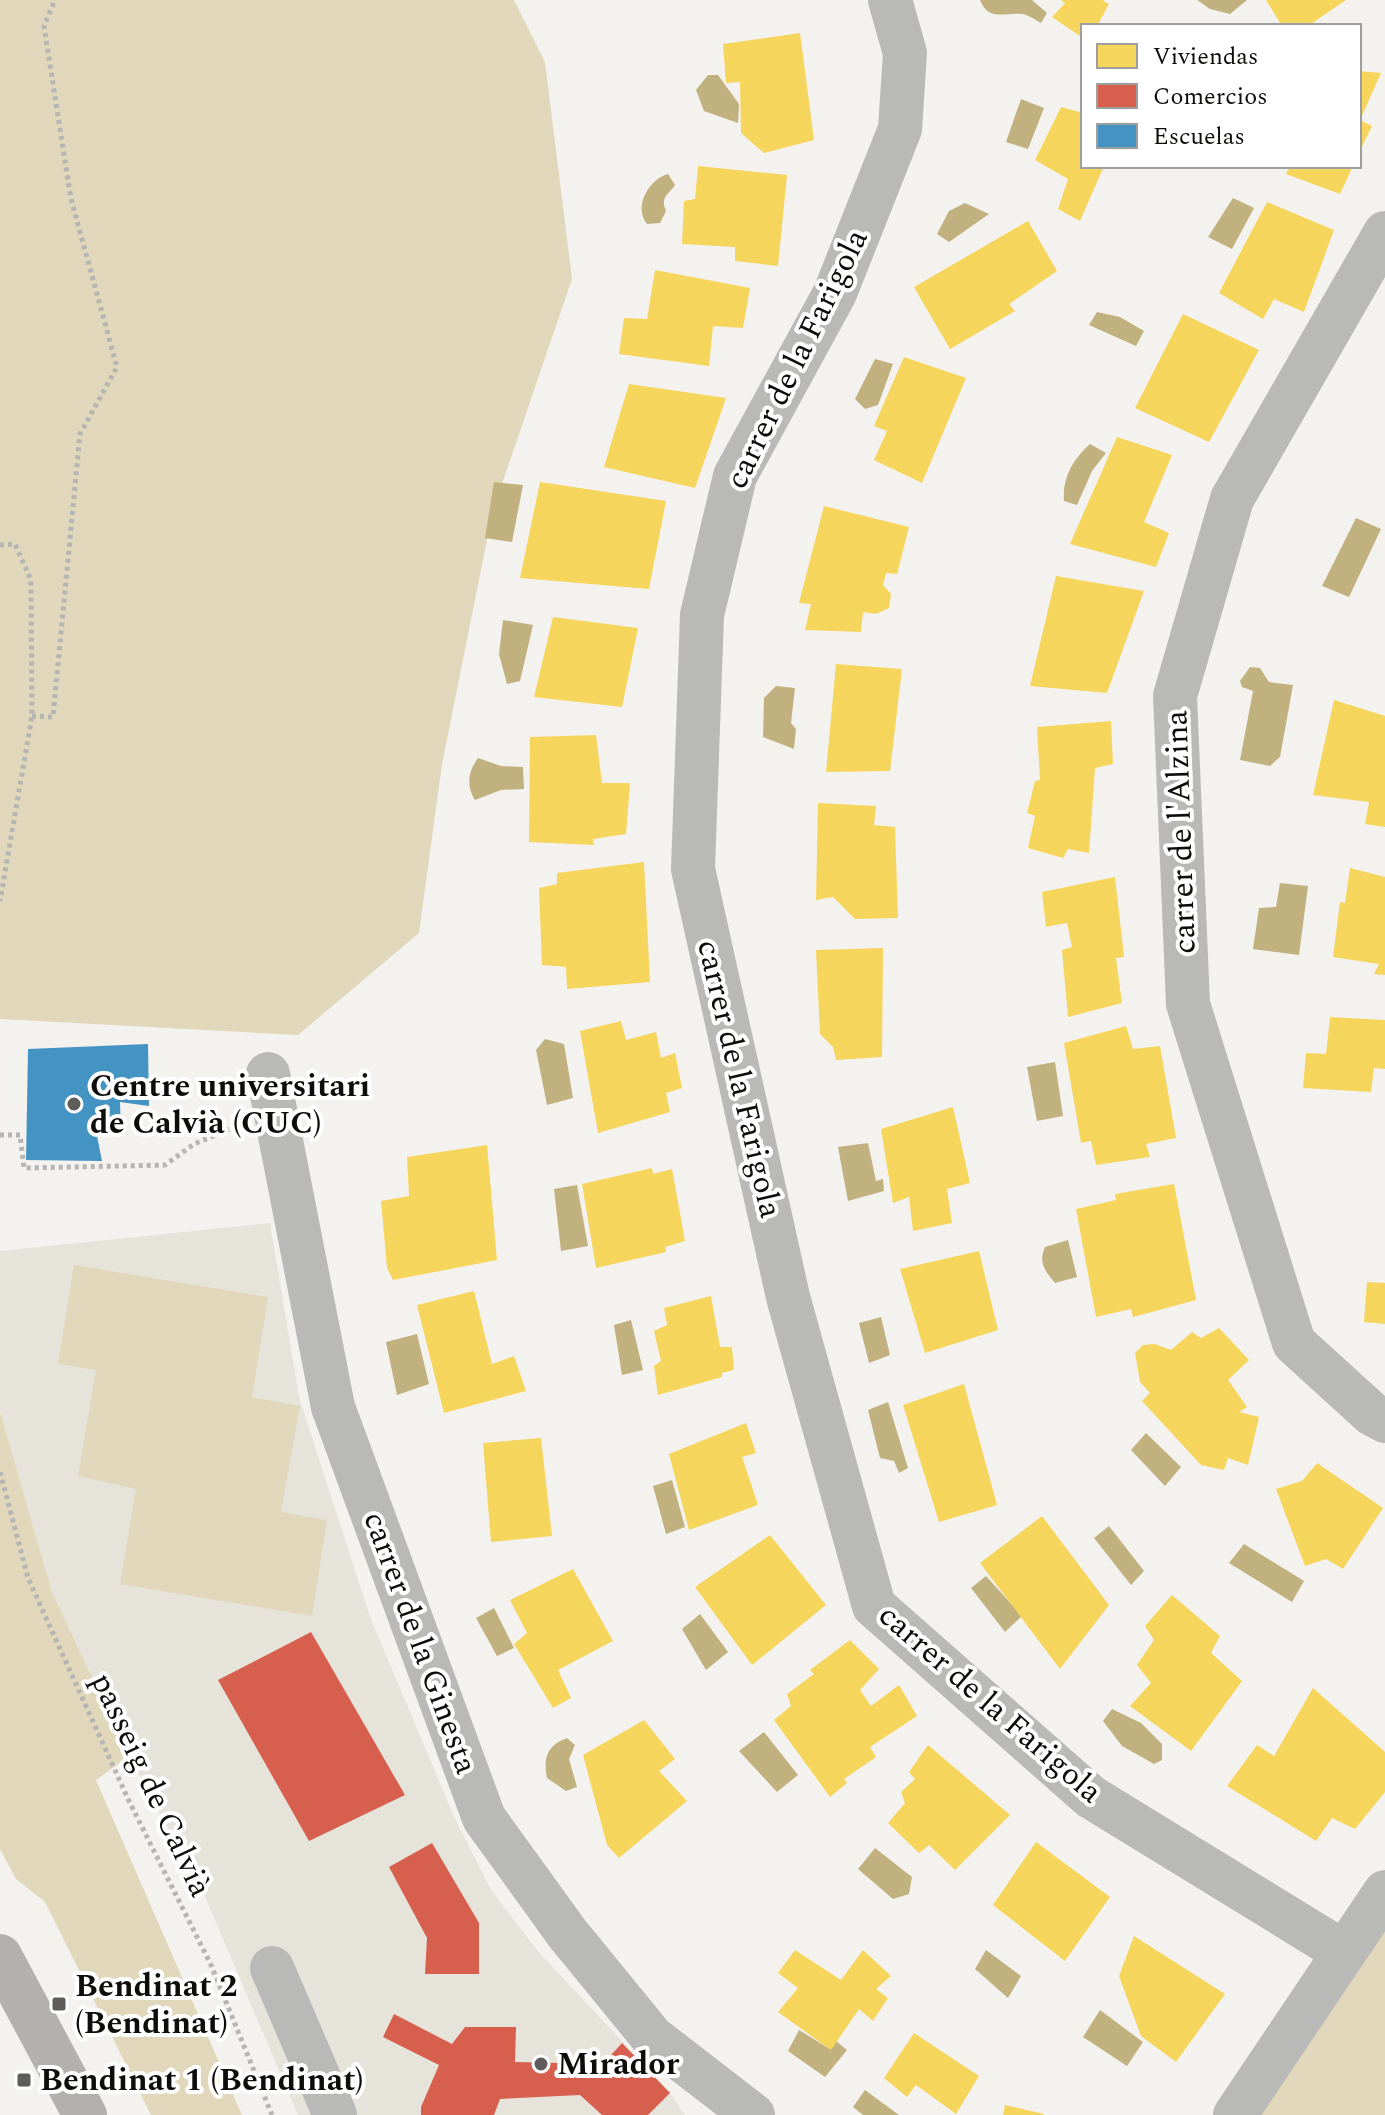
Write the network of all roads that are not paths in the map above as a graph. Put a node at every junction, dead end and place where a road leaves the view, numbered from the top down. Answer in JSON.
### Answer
{"nodes":[{"id":1,"x":890,"y":0,"type":"edge"},
{"id":2,"x":1385,"y":233,"type":"edge"},
{"id":3,"x":271,"y":1092,"type":"road end"},
{"id":4,"x":1385,"y":1421,"type":"edge"},
{"id":5,"x":1385,"y":1892,"type":"edge"},
{"id":6,"x":1342,"y":1951,"type":"junction"},
{"id":7,"x":0,"y":1956,"type":"edge"},
{"id":8,"x":272,"y":1968,"type":"dead end"},
{"id":9,"x":85,"y":2115,"type":"edge"},
{"id":10,"x":335,"y":2115,"type":"edge"},
{"id":11,"x":753,"y":2115,"type":"edge"},
{"id":12,"x":1235,"y":2115,"type":"edge"}],
"edges":[{"from":1,"to":6,"type":"street","name":"carrer de la Farigola"},
{"from":2,"to":4,"type":"street","name":"carrer de l'Alzina"},
{"from":3,"to":11,"type":"street","name":"carrer de la Ginesta"},
{"from":5,"to":6,"type":"street"},
{"from":6,"to":12,"type":"street"},
{"from":7,"to":9,"type":"main road"},
{"from":8,"to":10,"type":"street"}]}
